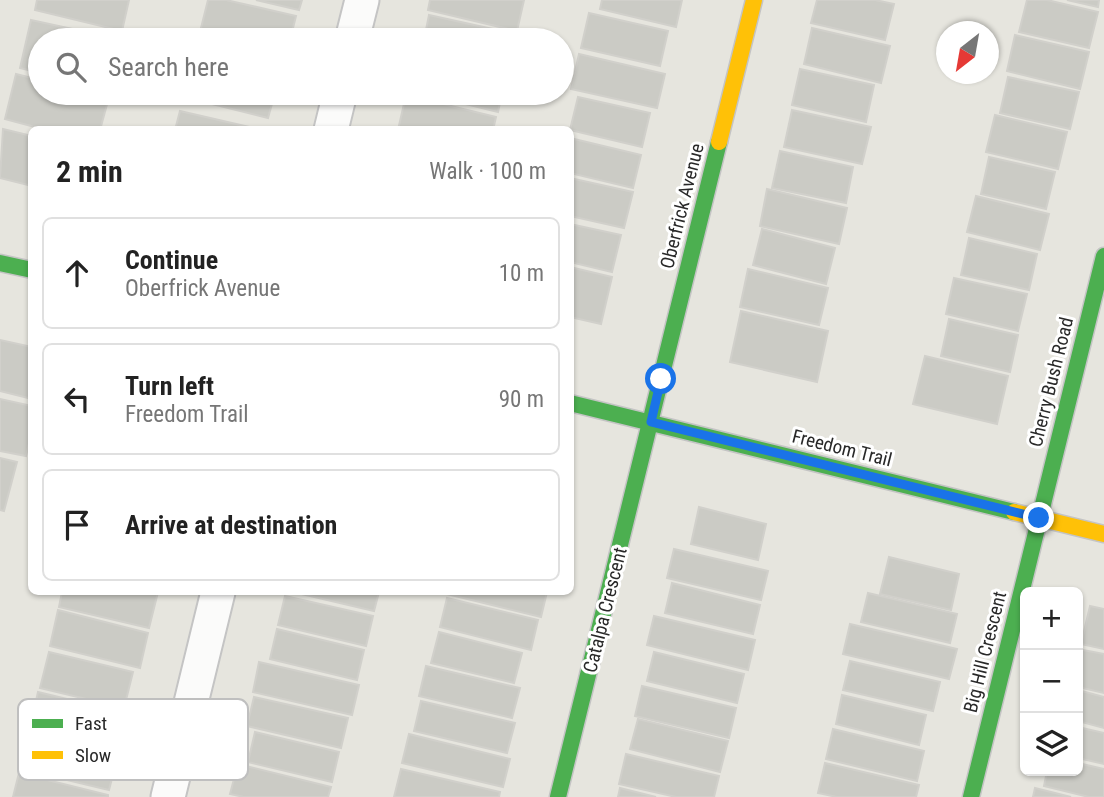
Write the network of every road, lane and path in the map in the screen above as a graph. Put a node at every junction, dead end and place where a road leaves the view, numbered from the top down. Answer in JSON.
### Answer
{"nodes":[{"id":1,"x":362,"y":0,"type":"edge"},
{"id":2,"x":754,"y":0,"type":"edge"},
{"id":3,"x":355,"y":28,"type":"edge"},
{"id":4,"x":337,"y":105,"type":"edge"},
{"id":5,"x":332,"y":126,"type":"edge"},
{"id":6,"x":1104,"y":256,"type":"edge"},
{"id":7,"x":0,"y":262,"type":"edge"},
{"id":8,"x":28,"y":269,"type":"edge"},
{"id":9,"x":574,"y":404,"type":"edge"},
{"id":10,"x":651,"y":422,"type":"junction"},
{"id":11,"x":1039,"y":518,"type":"junction"},
{"id":12,"x":1104,"y":534,"type":"edge"},
{"id":13,"x":217,"y":595,"type":"edge"},
{"id":14,"x":192,"y":699,"type":"edge"},
{"id":15,"x":558,"y":797,"type":"edge"},
{"id":16,"x":971,"y":797,"type":"edge"}],
"edges":[{"from":1,"to":3,"type":"street"},
{"from":2,"to":10,"type":"street","name":"Oberfrick Avenue"},
{"from":4,"to":5,"type":"street"},
{"from":6,"to":11,"type":"street","name":"Cherry Bush Road"},
{"from":7,"to":8,"type":"street"},
{"from":9,"to":10,"type":"street","name":"Freedom Trail"},
{"from":10,"to":11,"type":"street","name":"Freedom Trail"},
{"from":10,"to":15,"type":"street","name":"Catalpa Crescent"},
{"from":11,"to":12,"type":"street","name":"Freedom Trail"},
{"from":11,"to":16,"type":"street","name":"Big Hill Crescent"},
{"from":13,"to":14,"type":"street"}]}
